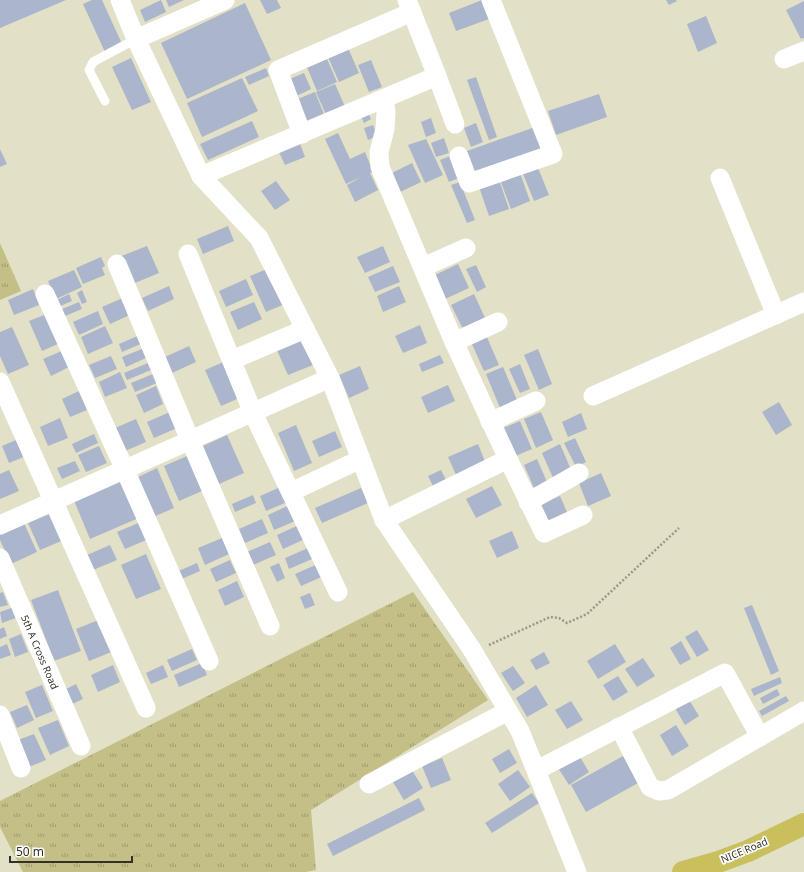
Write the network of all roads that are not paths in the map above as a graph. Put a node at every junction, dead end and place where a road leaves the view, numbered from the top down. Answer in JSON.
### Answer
{"nodes":[{"id":1,"x":120,"y":0,"type":"edge"},
{"id":2,"x":224,"y":0,"type":"edge"},
{"id":3,"x":491,"y":0,"type":"edge"},
{"id":4,"x":409,"y":6,"type":"edge"},
{"id":5,"x":136,"y":39,"type":"junction"},
{"id":6,"x":804,"y":51,"type":"edge"},
{"id":7,"x":784,"y":59,"type":"dead end"},
{"id":8,"x":437,"y":76,"type":"junction"},
{"id":9,"x":384,"y":99,"type":"junction"},
{"id":10,"x":105,"y":101,"type":"dead end"},
{"id":11,"x":455,"y":124,"type":"dead end"},
{"id":12,"x":302,"y":134,"type":"junction"},
{"id":13,"x":459,"y":156,"type":"dead end"},
{"id":14,"x":200,"y":176,"type":"junction"},
{"id":15,"x":720,"y":178,"type":"dead end"},
{"id":16,"x":466,"y":248,"type":"dead end"},
{"id":17,"x":188,"y":254,"type":"dead end"},
{"id":18,"x":117,"y":264,"type":"dead end"},
{"id":19,"x":423,"y":267,"type":"junction"},
{"id":20,"x":45,"y":294,"type":"dead end"},
{"id":21,"x":804,"y":302,"type":"edge"},
{"id":22,"x":776,"y":315,"type":"junction"},
{"id":23,"x":498,"y":322,"type":"dead end"},
{"id":24,"x":306,"y":329,"type":"junction"},
{"id":25,"x":454,"y":342,"type":"junction"},
{"id":26,"x":232,"y":360,"type":"junction"},
{"id":27,"x":330,"y":378,"type":"junction"},
{"id":28,"x":0,"y":382,"type":"edge"},
{"id":29,"x":593,"y":396,"type":"dead end"},
{"id":30,"x":536,"y":401,"type":"dead end"},
{"id":31,"x":253,"y":412,"type":"junction"},
{"id":32,"x":490,"y":422,"type":"junction"},
{"id":33,"x":190,"y":440,"type":"junction"},
{"id":34,"x":361,"y":459,"type":"junction"},
{"id":35,"x":508,"y":459,"type":"junction"},
{"id":36,"x":125,"y":470,"type":"junction"},
{"id":37,"x":579,"y":473,"type":"dead end"},
{"id":38,"x":291,"y":492,"type":"junction"},
{"id":39,"x":53,"y":501,"type":"junction"},
{"id":40,"x":528,"y":502,"type":"junction"},
{"id":41,"x":583,"y":515,"type":"dead end"},
{"id":42,"x":384,"y":520,"type":"junction"},
{"id":43,"x":0,"y":525,"type":"edge"},
{"id":44,"x":0,"y":558,"type":"edge"},
{"id":45,"x":338,"y":592,"type":"dead end"},
{"id":46,"x":270,"y":626,"type":"dead end"},
{"id":47,"x":209,"y":661,"type":"dead end"},
{"id":48,"x":146,"y":708,"type":"dead end"},
{"id":49,"x":508,"y":711,"type":"junction"},
{"id":50,"x":804,"y":711,"type":"edge"},
{"id":51,"x":0,"y":715,"type":"edge"},
{"id":52,"x":619,"y":727,"type":"junction"},
{"id":53,"x":760,"y":737,"type":"junction"},
{"id":54,"x":81,"y":746,"type":"dead end"},
{"id":55,"x":21,"y":768,"type":"dead end"},
{"id":56,"x":537,"y":770,"type":"junction"},
{"id":57,"x":369,"y":784,"type":"dead end"},
{"id":58,"x":804,"y":824,"type":"edge"},
{"id":59,"x":576,"y":868,"type":"edge"},
{"id":60,"x":683,"y":872,"type":"edge"}],
"edges":[{"from":1,"to":5,"type":"street"},
{"from":2,"to":5,"type":"street"},
{"from":3,"to":13,"type":"street"},
{"from":4,"to":8,"type":"street"},
{"from":4,"to":12,"type":"street"},
{"from":5,"to":10,"type":"lane"},
{"from":5,"to":14,"type":"street"},
{"from":6,"to":7,"type":"street"},
{"from":8,"to":9,"type":"street"},
{"from":8,"to":11,"type":"street"},
{"from":9,"to":12,"type":"street"},
{"from":9,"to":19,"type":"street"},
{"from":12,"to":14,"type":"street"},
{"from":14,"to":24,"type":"street"},
{"from":15,"to":22,"type":"street"},
{"from":16,"to":19,"type":"street"},
{"from":17,"to":26,"type":"street"},
{"from":18,"to":33,"type":"street"},
{"from":19,"to":25,"type":"street"},
{"from":20,"to":36,"type":"street"},
{"from":21,"to":22,"type":"street"},
{"from":22,"to":29,"type":"street"},
{"from":23,"to":25,"type":"street"},
{"from":24,"to":26,"type":"street"},
{"from":24,"to":27,"type":"street"},
{"from":25,"to":32,"type":"street"},
{"from":26,"to":31,"type":"street"},
{"from":27,"to":31,"type":"street"},
{"from":27,"to":34,"type":"street"},
{"from":28,"to":39,"type":"street"},
{"from":30,"to":32,"type":"street"},
{"from":31,"to":33,"type":"street"},
{"from":31,"to":38,"type":"street"},
{"from":32,"to":35,"type":"street"},
{"from":33,"to":36,"type":"street"},
{"from":33,"to":46,"type":"street"},
{"from":34,"to":38,"type":"street"},
{"from":34,"to":42,"type":"street"},
{"from":35,"to":40,"type":"street"},
{"from":35,"to":42,"type":"street"},
{"from":36,"to":39,"type":"street"},
{"from":36,"to":47,"type":"street"},
{"from":37,"to":40,"type":"street"},
{"from":38,"to":45,"type":"street"},
{"from":39,"to":43,"type":"street"},
{"from":39,"to":48,"type":"street"},
{"from":40,"to":41,"type":"street"},
{"from":42,"to":49,"type":"street"},
{"from":44,"to":54,"type":"street","name":"5th A Cross Road"},
{"from":49,"to":56,"type":"street"},
{"from":49,"to":57,"type":"street"},
{"from":50,"to":53,"type":"street"},
{"from":51,"to":55,"type":"street"},
{"from":52,"to":53,"type":"street"},
{"from":52,"to":53,"type":"street"},
{"from":52,"to":56,"type":"street"},
{"from":56,"to":59,"type":"street"},
{"from":58,"to":60,"type":"highway","name":"NICE Road"}]}
